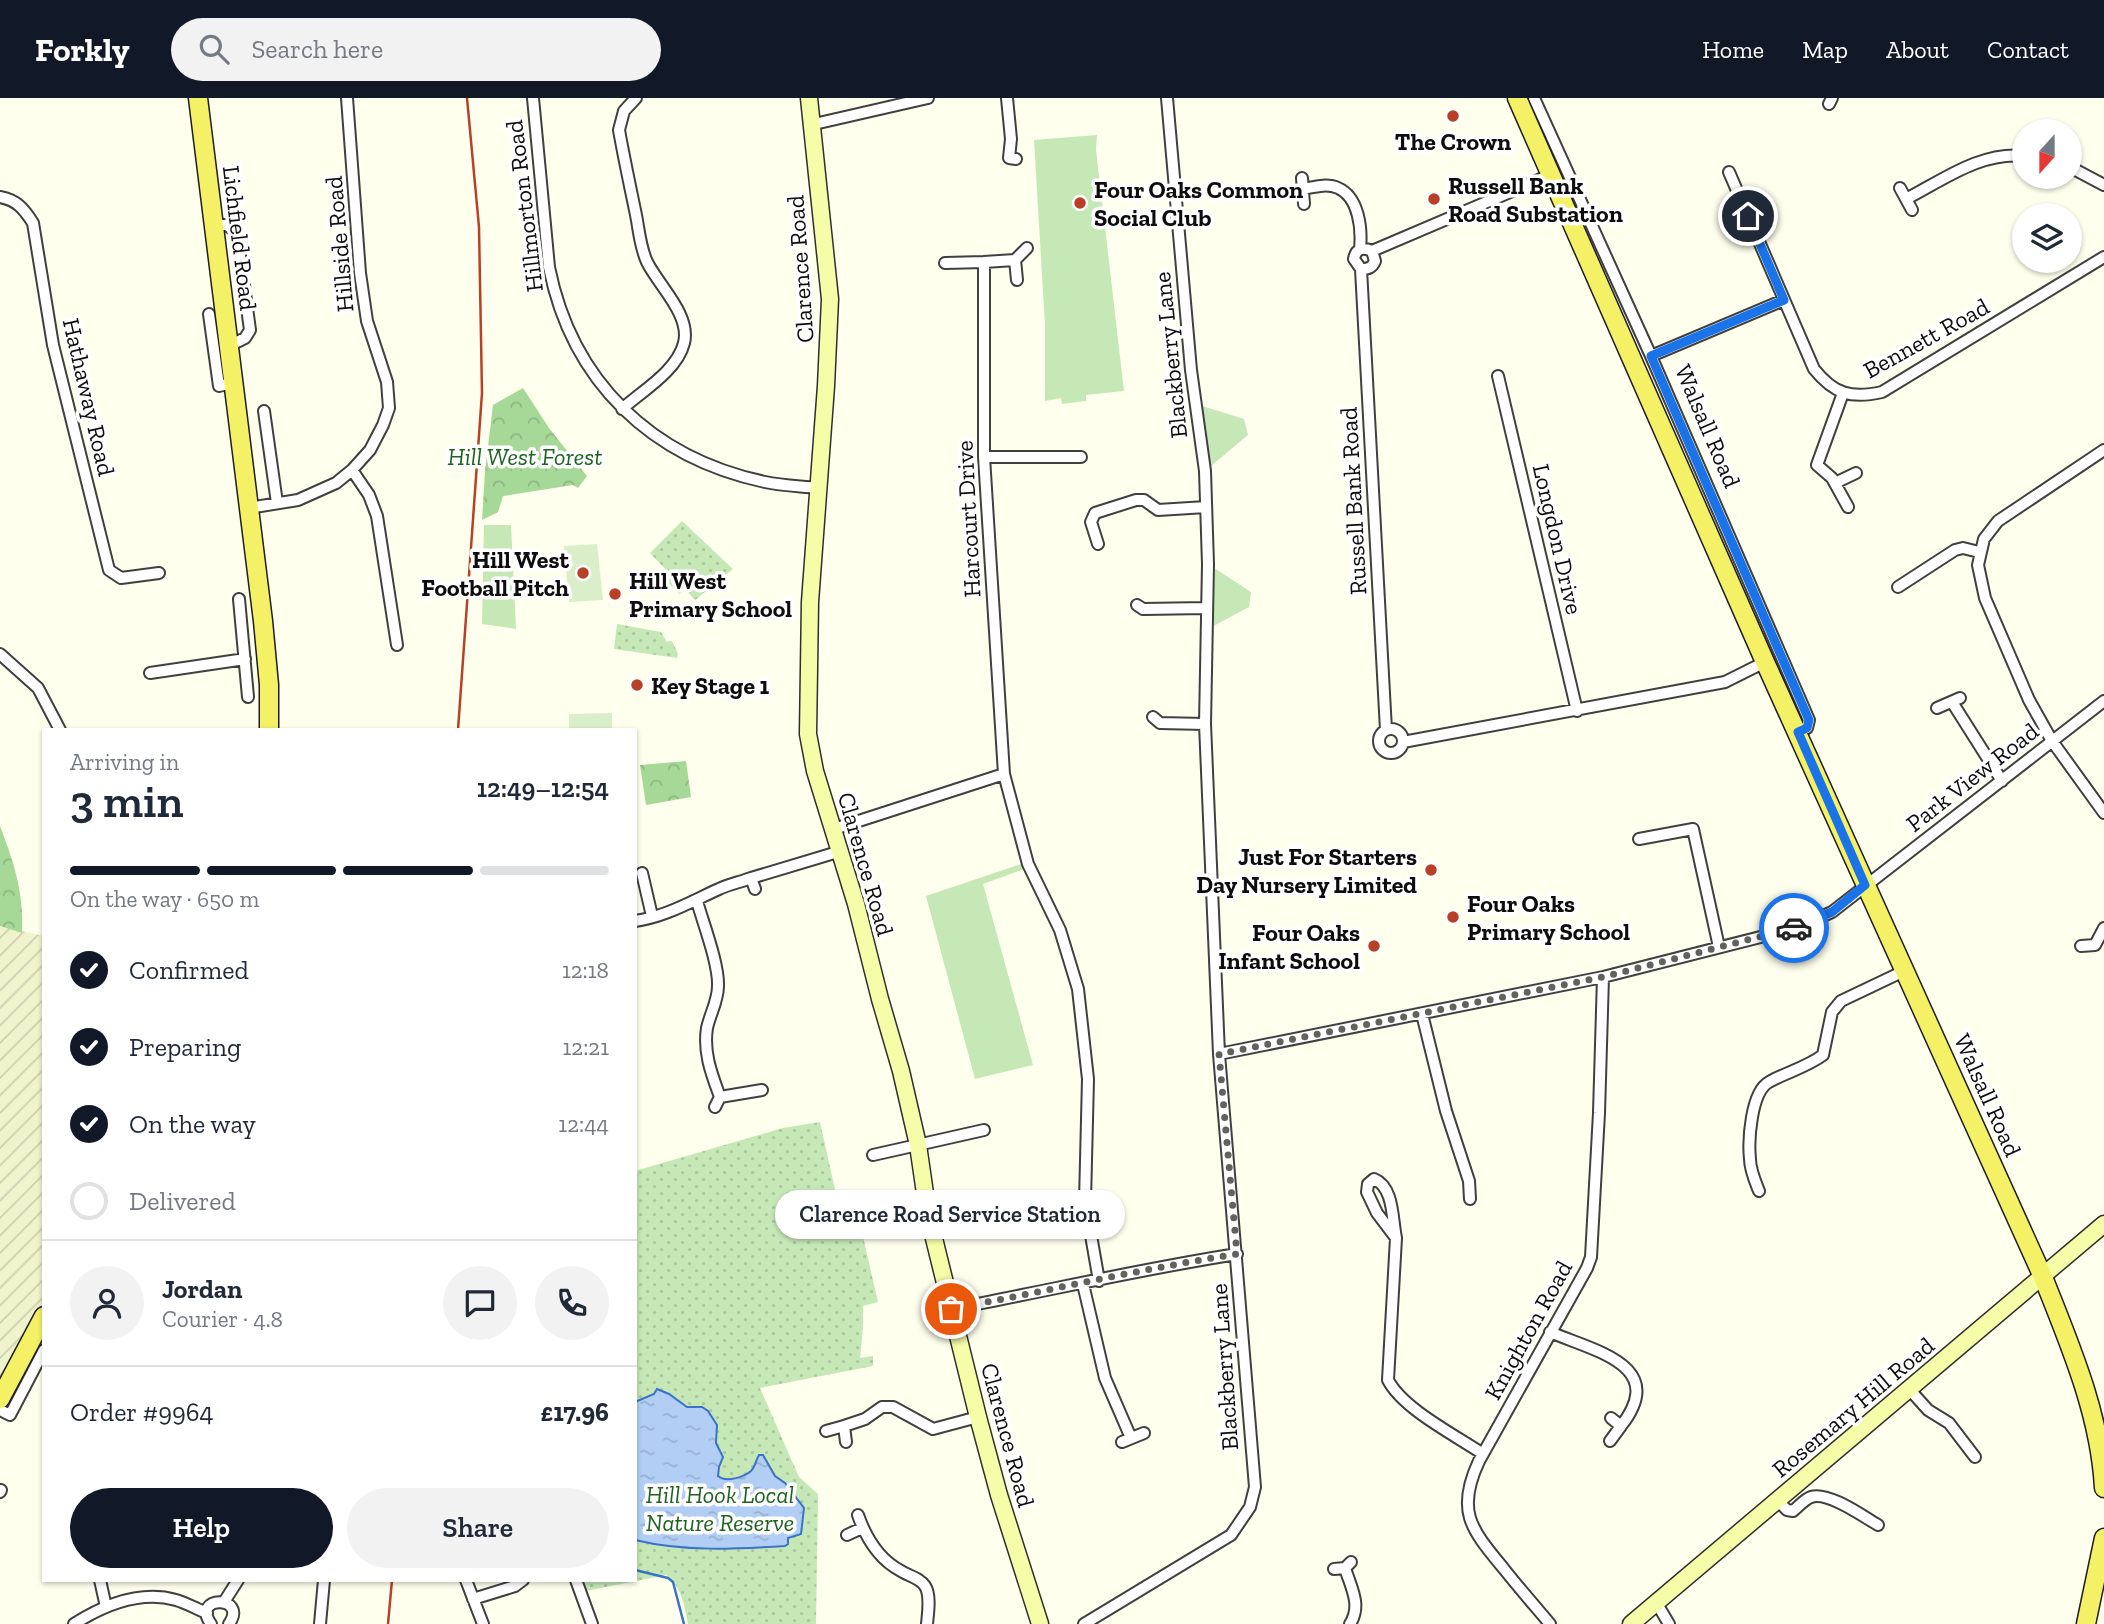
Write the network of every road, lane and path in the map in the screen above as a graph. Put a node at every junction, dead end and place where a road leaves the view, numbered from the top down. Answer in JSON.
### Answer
{"nodes":[{"id":1,"x":198,"y":98,"type":"edge"},
{"id":2,"x":347,"y":98,"type":"edge"},
{"id":3,"x":533,"y":98,"type":"edge"},
{"id":4,"x":636,"y":98,"type":"edge"},
{"id":5,"x":809,"y":98,"type":"edge"},
{"id":6,"x":928,"y":98,"type":"edge"},
{"id":7,"x":1007,"y":98,"type":"edge"},
{"id":8,"x":1167,"y":98,"type":"edge"},
{"id":9,"x":1517,"y":98,"type":"edge"},
{"id":10,"x":1534,"y":98,"type":"edge"},
{"id":11,"x":810,"y":125,"type":"junction"},
{"id":12,"x":2012,"y":155,"type":"edge"},
{"id":13,"x":1009,"y":159,"type":"dead end"},
{"id":14,"x":1729,"y":172,"type":"dead end"},
{"id":15,"x":2082,"y":173,"type":"edge"},
{"id":16,"x":1550,"y":175,"type":"junction"},
{"id":17,"x":2104,"y":185,"type":"edge"},
{"id":18,"x":1900,"y":188,"type":"dead end"},
{"id":19,"x":0,"y":197,"type":"edge"},
{"id":20,"x":1906,"y":199,"type":"junction"},
{"id":21,"x":1304,"y":204,"type":"dead end"},
{"id":22,"x":1912,"y":209,"type":"dead end"},
{"id":23,"x":1027,"y":248,"type":"dead end"},
{"id":24,"x":1360,"y":249,"type":"junction"},
{"id":25,"x":1372,"y":251,"type":"junction"},
{"id":26,"x":2104,"y":257,"type":"edge"},
{"id":27,"x":1015,"y":260,"type":"junction"},
{"id":28,"x":984,"y":262,"type":"junction"},
{"id":29,"x":945,"y":263,"type":"dead end"},
{"id":30,"x":1361,"y":269,"type":"junction"},
{"id":31,"x":1017,"y":280,"type":"dead end"},
{"id":32,"x":1784,"y":300,"type":"junction"},
{"id":33,"x":209,"y":314,"type":"dead end"},
{"id":34,"x":1651,"y":356,"type":"junction"},
{"id":35,"x":1498,"y":376,"type":"dead end"},
{"id":36,"x":233,"y":383,"type":"junction"},
{"id":37,"x":1843,"y":393,"type":"junction"},
{"id":38,"x":622,"y":409,"type":"junction"},
{"id":39,"x":264,"y":411,"type":"dead end"},
{"id":40,"x":2104,"y":450,"type":"edge"},
{"id":41,"x":984,"y":457,"type":"junction"},
{"id":42,"x":1081,"y":457,"type":"dead end"},
{"id":43,"x":1807,"y":458,"type":"dead end"},
{"id":44,"x":1817,"y":465,"type":"junction"},
{"id":45,"x":352,"y":470,"type":"junction"},
{"id":46,"x":1856,"y":473,"type":"dead end"},
{"id":47,"x":1835,"y":483,"type":"junction"},
{"id":48,"x":818,"y":488,"type":"junction"},
{"id":49,"x":277,"y":503,"type":"junction"},
{"id":50,"x":1206,"y":507,"type":"junction"},
{"id":51,"x":1848,"y":507,"type":"dead end"},
{"id":52,"x":249,"y":508,"type":"junction"},
{"id":53,"x":1098,"y":544,"type":"dead end"},
{"id":54,"x":1979,"y":552,"type":"junction"},
{"id":55,"x":159,"y":573,"type":"dead end"},
{"id":56,"x":1898,"y":587,"type":"dead end"},
{"id":57,"x":239,"y":599,"type":"dead end"},
{"id":58,"x":1137,"y":606,"type":"dead end"},
{"id":59,"x":1206,"y":608,"type":"junction"},
{"id":60,"x":263,"y":621,"type":"junction"},
{"id":61,"x":242,"y":623,"type":"junction"},
{"id":62,"x":397,"y":645,"type":"dead end"},
{"id":63,"x":0,"y":654,"type":"edge"},
{"id":64,"x":245,"y":659,"type":"junction"},
{"id":65,"x":1765,"y":662,"type":"junction"},
{"id":66,"x":150,"y":673,"type":"dead end"},
{"id":67,"x":248,"y":697,"type":"dead end"},
{"id":68,"x":2104,"y":701,"type":"edge"},
{"id":69,"x":1937,"y":708,"type":"dead end"},
{"id":70,"x":1577,"y":711,"type":"junction"},
{"id":71,"x":1153,"y":717,"type":"dead end"},
{"id":72,"x":1205,"y":724,"type":"junction"},
{"id":73,"x":59,"y":728,"type":"edge"},
{"id":74,"x":269,"y":728,"type":"edge"},
{"id":75,"x":1386,"y":730,"type":"junction"},
{"id":76,"x":1798,"y":732,"type":"junction"},
{"id":77,"x":2052,"y":741,"type":"junction"},
{"id":78,"x":1403,"y":742,"type":"junction"},
{"id":79,"x":1004,"y":774,"type":"junction"},
{"id":80,"x":2002,"y":781,"type":"junction"},
{"id":81,"x":2104,"y":813,"type":"edge"},
{"id":82,"x":834,"y":829,"type":"junction"},
{"id":83,"x":1639,"y":839,"type":"dead end"},
{"id":84,"x":841,"y":851,"type":"junction"},
{"id":85,"x":639,"y":860,"type":"dead end"},
{"id":86,"x":639,"y":874,"type":"edge"},
{"id":87,"x":1865,"y":885,"type":"junction"},
{"id":88,"x":697,"y":901,"type":"junction"},
{"id":89,"x":652,"y":916,"type":"junction"},
{"id":90,"x":637,"y":920,"type":"edge"},
{"id":91,"x":2104,"y":928,"type":"edge"},
{"id":92,"x":2095,"y":945,"type":"junction"},
{"id":93,"x":2081,"y":946,"type":"dead end"},
{"id":94,"x":1719,"y":947,"type":"junction"},
{"id":95,"x":2098,"y":958,"type":"dead end"},
{"id":96,"x":1904,"y":971,"type":"junction"},
{"id":97,"x":1603,"y":977,"type":"junction"},
{"id":98,"x":1422,"y":1014,"type":"junction"},
{"id":99,"x":1219,"y":1054,"type":"junction"},
{"id":100,"x":762,"y":1090,"type":"dead end"},
{"id":101,"x":984,"y":1130,"type":"dead end"},
{"id":102,"x":918,"y":1145,"type":"junction"},
{"id":103,"x":873,"y":1155,"type":"dead end"},
{"id":104,"x":1759,"y":1191,"type":"dead end"},
{"id":105,"x":1470,"y":1199,"type":"dead end"},
{"id":106,"x":1085,"y":1201,"type":"junction"},
{"id":107,"x":1031,"y":1208,"type":"dead end"},
{"id":108,"x":2104,"y":1224,"type":"edge"},
{"id":109,"x":1396,"y":1238,"type":"junction"},
{"id":110,"x":1237,"y":1254,"type":"junction"},
{"id":111,"x":2043,"y":1276,"type":"junction"},
{"id":112,"x":1099,"y":1281,"type":"junction"},
{"id":113,"x":1083,"y":1284,"type":"junction"},
{"id":114,"x":951,"y":1309,"type":"junction"},
{"id":115,"x":42,"y":1320,"type":"edge"},
{"id":116,"x":1550,"y":1332,"type":"junction"},
{"id":117,"x":42,"y":1354,"type":"edge"},
{"id":118,"x":1910,"y":1390,"type":"junction"},
{"id":119,"x":0,"y":1399,"type":"edge"},
{"id":120,"x":0,"y":1410,"type":"edge"},
{"id":121,"x":978,"y":1416,"type":"junction"},
{"id":122,"x":1611,"y":1418,"type":"dead end"},
{"id":123,"x":844,"y":1426,"type":"junction"},
{"id":124,"x":1621,"y":1426,"type":"junction"},
{"id":125,"x":826,"y":1431,"type":"dead end"},
{"id":126,"x":1144,"y":1433,"type":"dead end"},
{"id":127,"x":1610,"y":1441,"type":"dead end"},
{"id":128,"x":846,"y":1442,"type":"dead end"},
{"id":129,"x":1483,"y":1454,"type":"junction"},
{"id":130,"x":1975,"y":1457,"type":"dead end"},
{"id":131,"x":2104,"y":1488,"type":"edge"},
{"id":132,"x":1777,"y":1500,"type":"junction"},
{"id":133,"x":858,"y":1515,"type":"dead end"},
{"id":134,"x":1878,"y":1525,"type":"dead end"},
{"id":135,"x":862,"y":1528,"type":"junction"},
{"id":136,"x":847,"y":1535,"type":"dead end"},
{"id":137,"x":2104,"y":1538,"type":"edge"},
{"id":138,"x":1343,"y":1566,"type":"dead end"},
{"id":139,"x":100,"y":1582,"type":"edge"},
{"id":140,"x":236,"y":1582,"type":"edge"},
{"id":141,"x":324,"y":1582,"type":"edge"},
{"id":142,"x":467,"y":1582,"type":"edge"},
{"id":143,"x":520,"y":1582,"type":"edge"},
{"id":144,"x":577,"y":1582,"type":"edge"},
{"id":145,"x":473,"y":1599,"type":"junction"},
{"id":146,"x":224,"y":1602,"type":"junction"},
{"id":147,"x":1656,"y":1602,"type":"junction"},
{"id":148,"x":106,"y":1607,"type":"junction"},
{"id":149,"x":209,"y":1619,"type":"edge"},
{"id":150,"x":74,"y":1624,"type":"edge"},
{"id":151,"x":229,"y":1624,"type":"edge"},
{"id":152,"x":320,"y":1624,"type":"edge"},
{"id":153,"x":483,"y":1624,"type":"edge"},
{"id":154,"x":592,"y":1624,"type":"edge"},
{"id":155,"x":927,"y":1624,"type":"edge"},
{"id":156,"x":1040,"y":1624,"type":"edge"},
{"id":157,"x":1084,"y":1624,"type":"edge"},
{"id":158,"x":1350,"y":1624,"type":"edge"},
{"id":159,"x":1550,"y":1624,"type":"edge"},
{"id":160,"x":1631,"y":1624,"type":"edge"},
{"id":161,"x":1669,"y":1624,"type":"edge"},
{"id":162,"x":2086,"y":1624,"type":"edge"}],
"edges":[{"from":1,"to":36,"type":"main road","name":"Lichfield Road"},
{"from":2,"to":45,"type":"street","name":"Hillside Road"},
{"from":3,"to":38,"type":"street","name":"Hillmorton Road"},
{"from":4,"to":38,"type":"street"},
{"from":5,"to":11,"type":"street","name":"Clarence Road"},
{"from":6,"to":11,"type":"street"},
{"from":7,"to":13,"type":"street"},
{"from":8,"to":50,"type":"street","name":"Blackberry Lane"},
{"from":9,"to":16,"type":"main road","name":"Walsall Road"},
{"from":10,"to":34,"type":"street","name":"Walsall Road"},
{"from":11,"to":48,"type":"street","name":"Clarence Road"},
{"from":12,"to":20,"type":"street"},
{"from":14,"to":32,"type":"street","name":"Bennett Road"},
{"from":15,"to":17,"type":"street"},
{"from":16,"to":25,"type":"street"},
{"from":16,"to":65,"type":"main road","name":"Walsall Road"},
{"from":18,"to":20,"type":"street"},
{"from":19,"to":55,"type":"street","name":"Hathaway Road"},
{"from":20,"to":22,"type":"street"},
{"from":21,"to":24,"type":"street"},
{"from":23,"to":27,"type":"street"},
{"from":24,"to":25,"type":"street"},
{"from":24,"to":30,"type":"street","name":"Russell Bank Road"},
{"from":25,"to":30,"type":"street"},
{"from":26,"to":37,"type":"street","name":"Bennett Road"},
{"from":27,"to":28,"type":"street"},
{"from":27,"to":31,"type":"street"},
{"from":28,"to":29,"type":"street"},
{"from":28,"to":41,"type":"street","name":"Harcourt Drive"},
{"from":30,"to":75,"type":"street","name":"Russell Bank Road"},
{"from":32,"to":34,"type":"street"},
{"from":32,"to":37,"type":"street","name":"Bennett Road"},
{"from":33,"to":36,"type":"street","name":"Lichfield Road"},
{"from":34,"to":76,"type":"street","name":"Walsall Road"},
{"from":35,"to":70,"type":"street","name":"Longdon Drive"},
{"from":36,"to":52,"type":"main road","name":"Lichfield Road"},
{"from":37,"to":44,"type":"street"},
{"from":38,"to":48,"type":"street","name":"Hillmorton Road"},
{"from":39,"to":49,"type":"street"},
{"from":40,"to":54,"type":"street"},
{"from":41,"to":42,"type":"street"},
{"from":41,"to":79,"type":"street","name":"Harcourt Drive"},
{"from":43,"to":44,"type":"street"},
{"from":44,"to":47,"type":"street"},
{"from":45,"to":49,"type":"street","name":"Hillside Road"},
{"from":45,"to":62,"type":"street"},
{"from":46,"to":47,"type":"street"},
{"from":47,"to":51,"type":"street"},
{"from":48,"to":82,"type":"street","name":"Clarence Road"},
{"from":49,"to":52,"type":"street","name":"Hillside Road"},
{"from":50,"to":53,"type":"street"},
{"from":50,"to":59,"type":"street","name":"Blackberry Lane"},
{"from":52,"to":60,"type":"main road","name":"Lichfield Road"},
{"from":54,"to":56,"type":"street"},
{"from":54,"to":77,"type":"street"},
{"from":57,"to":61,"type":"street"},
{"from":58,"to":59,"type":"street"},
{"from":59,"to":72,"type":"street","name":"Blackberry Lane"},
{"from":60,"to":61,"type":"street"},
{"from":60,"to":74,"type":"main road","name":"Lichfield Road"},
{"from":61,"to":64,"type":"street"},
{"from":63,"to":73,"type":"street"},
{"from":64,"to":66,"type":"street"},
{"from":64,"to":67,"type":"street"},
{"from":65,"to":70,"type":"street","name":"Russell Bank Road"},
{"from":65,"to":76,"type":"main road","name":"Walsall Road"},
{"from":68,"to":77,"type":"street","name":"Park View Road"},
{"from":69,"to":80,"type":"street"},
{"from":70,"to":78,"type":"street","name":"Russell Bank Road"},
{"from":71,"to":72,"type":"street"},
{"from":72,"to":99,"type":"street","name":"Blackberry Lane"},
{"from":75,"to":78,"type":"street"},
{"from":75,"to":78,"type":"street","name":"Russell Bank Road"},
{"from":76,"to":87,"type":"main road","name":"Walsall Road"},
{"from":77,"to":80,"type":"street","name":"Park View Road"},
{"from":77,"to":81,"type":"street"},
{"from":79,"to":82,"type":"street"},
{"from":79,"to":106,"type":"street","name":"Harcourt Drive"},
{"from":80,"to":87,"type":"street","name":"Park View Road"},
{"from":82,"to":84,"type":"street","name":"Clarence Road"},
{"from":83,"to":94,"type":"street"},
{"from":84,"to":88,"type":"street"},
{"from":84,"to":102,"type":"street","name":"Clarence Road"},
{"from":85,"to":86,"type":"street"},
{"from":86,"to":89,"type":"street"},
{"from":87,"to":94,"type":"street","name":"Park View Road"},
{"from":87,"to":96,"type":"main road","name":"Walsall Road"},
{"from":88,"to":89,"type":"street"},
{"from":88,"to":100,"type":"street"},
{"from":89,"to":90,"type":"street"},
{"from":91,"to":92,"type":"street"},
{"from":92,"to":93,"type":"street"},
{"from":92,"to":95,"type":"street"},
{"from":94,"to":97,"type":"street","name":"Park View Road"},
{"from":96,"to":104,"type":"street"},
{"from":96,"to":111,"type":"main road","name":"Walsall Road"},
{"from":97,"to":98,"type":"street","name":"Park View Road"},
{"from":97,"to":116,"type":"street","name":"Knighton Road"},
{"from":98,"to":99,"type":"street","name":"Park View Road"},
{"from":98,"to":105,"type":"street"},
{"from":99,"to":110,"type":"street","name":"Blackberry Lane"},
{"from":101,"to":102,"type":"street"},
{"from":102,"to":103,"type":"street"},
{"from":102,"to":114,"type":"street","name":"Clarence Road"},
{"from":106,"to":107,"type":"street"},
{"from":106,"to":112,"type":"street","name":"Harcourt Drive"},
{"from":108,"to":111,"type":"street","name":"Rosemary Hill Road"},
{"from":109,"to":109,"type":"street"},
{"from":109,"to":129,"type":"street"},
{"from":110,"to":112,"type":"street"},
{"from":110,"to":157,"type":"street","name":"Blackberry Lane"},
{"from":111,"to":118,"type":"street","name":"Rosemary Hill Road"},
{"from":111,"to":131,"type":"main road","name":"Walsall Road"},
{"from":112,"to":113,"type":"street"},
{"from":113,"to":114,"type":"street"},
{"from":113,"to":126,"type":"street"},
{"from":114,"to":121,"type":"street","name":"Clarence Road"},
{"from":115,"to":119,"type":"main road"},
{"from":116,"to":124,"type":"street"},
{"from":116,"to":129,"type":"street","name":"Knighton Road"},
{"from":117,"to":120,"type":"street"},
{"from":118,"to":130,"type":"street"},
{"from":118,"to":132,"type":"street","name":"Rosemary Hill Road"},
{"from":121,"to":123,"type":"street"},
{"from":121,"to":156,"type":"street","name":"Clarence Road"},
{"from":122,"to":124,"type":"street"},
{"from":123,"to":125,"type":"street"},
{"from":123,"to":128,"type":"street"},
{"from":124,"to":127,"type":"street"},
{"from":129,"to":159,"type":"street","name":"Knighton Road"},
{"from":132,"to":134,"type":"street"},
{"from":132,"to":147,"type":"street","name":"Rosemary Hill Road"},
{"from":133,"to":135,"type":"street"},
{"from":135,"to":136,"type":"street"},
{"from":135,"to":155,"type":"street"},
{"from":137,"to":162,"type":"main road"},
{"from":138,"to":158,"type":"street"},
{"from":139,"to":148,"type":"street"},
{"from":140,"to":146,"type":"street"},
{"from":141,"to":152,"type":"street"},
{"from":142,"to":145,"type":"street"},
{"from":143,"to":145,"type":"street"},
{"from":144,"to":154,"type":"street"},
{"from":145,"to":153,"type":"street"},
{"from":146,"to":149,"type":"street"},
{"from":146,"to":151,"type":"street"},
{"from":147,"to":160,"type":"street","name":"Rosemary Hill Road"},
{"from":147,"to":161,"type":"street"},
{"from":148,"to":149,"type":"street"},
{"from":148,"to":150,"type":"street"}]}
